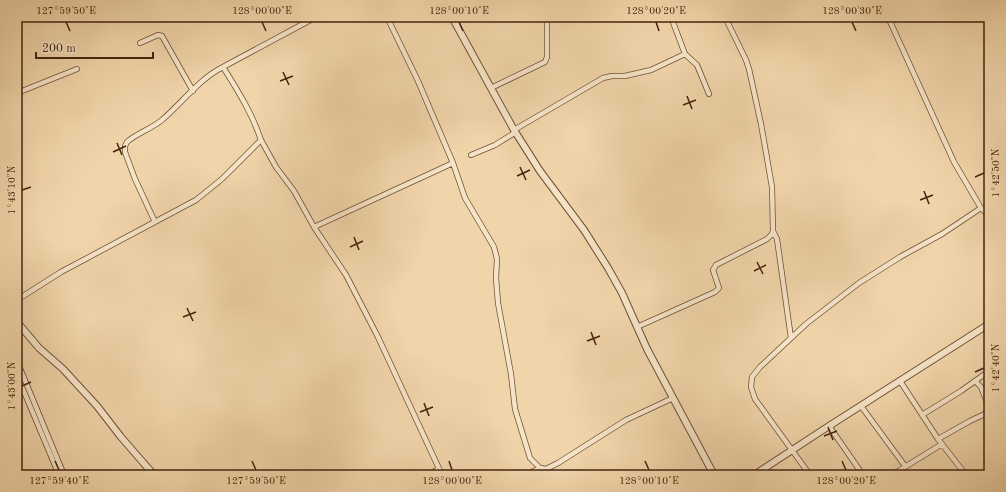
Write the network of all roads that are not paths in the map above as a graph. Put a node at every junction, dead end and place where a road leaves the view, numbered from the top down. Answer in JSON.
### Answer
{"nodes":[{"id":1,"x":316,"y":17,"type":"edge"},
{"id":2,"x":387,"y":17,"type":"edge"},
{"id":3,"x":452,"y":17,"type":"edge"},
{"id":4,"x":671,"y":17,"type":"edge"},
{"id":5,"x":725,"y":17,"type":"edge"},
{"id":6,"x":888,"y":17,"type":"edge"},
{"id":7,"x":547,"y":18,"type":"dead end"},
{"id":8,"x":140,"y":43,"type":"dead end"},
{"id":9,"x":685,"y":54,"type":"junction"},
{"id":10,"x":223,"y":67,"type":"junction"},
{"id":11,"x":77,"y":69,"type":"dead end"},
{"id":12,"x":491,"y":88,"type":"junction"},
{"id":13,"x":193,"y":91,"type":"junction"},
{"id":14,"x":17,"y":93,"type":"edge"},
{"id":15,"x":709,"y":94,"type":"dead end"},
{"id":16,"x":515,"y":131,"type":"junction"},
{"id":17,"x":261,"y":140,"type":"junction"},
{"id":18,"x":471,"y":155,"type":"dead end"},
{"id":19,"x":453,"y":163,"type":"junction"},
{"id":20,"x":981,"y":208,"type":"junction"},
{"id":21,"x":989,"y":216,"type":"edge"},
{"id":22,"x":155,"y":222,"type":"junction"},
{"id":23,"x":314,"y":227,"type":"junction"},
{"id":24,"x":773,"y":231,"type":"junction"},
{"id":25,"x":17,"y":300,"type":"edge"},
{"id":26,"x":17,"y":322,"type":"edge"},
{"id":27,"x":989,"y":324,"type":"edge"},
{"id":28,"x":637,"y":328,"type":"junction"},
{"id":29,"x":791,"y":338,"type":"junction"},
{"id":30,"x":17,"y":361,"type":"edge"},
{"id":31,"x":989,"y":371,"type":"edge"},
{"id":32,"x":17,"y":375,"type":"edge"},
{"id":33,"x":900,"y":381,"type":"junction"},
{"id":34,"x":975,"y":381,"type":"junction"},
{"id":35,"x":673,"y":398,"type":"junction"},
{"id":36,"x":861,"y":406,"type":"junction"},
{"id":37,"x":989,"y":407,"type":"edge"},
{"id":38,"x":989,"y":412,"type":"edge"},
{"id":39,"x":922,"y":415,"type":"junction"},
{"id":40,"x":828,"y":426,"type":"junction"},
{"id":41,"x":938,"y":438,"type":"junction"},
{"id":42,"x":942,"y":444,"type":"junction"},
{"id":43,"x":792,"y":449,"type":"junction"},
{"id":44,"x":905,"y":466,"type":"junction"},
{"id":45,"x":540,"y":468,"type":"junction"},
{"id":46,"x":439,"y":469,"type":"junction"},
{"id":47,"x":59,"y":475,"type":"edge"},
{"id":48,"x":64,"y":475,"type":"edge"},
{"id":49,"x":154,"y":475,"type":"edge"},
{"id":50,"x":427,"y":475,"type":"edge"},
{"id":51,"x":442,"y":475,"type":"edge"},
{"id":52,"x":526,"y":475,"type":"edge"},
{"id":53,"x":714,"y":475,"type":"edge"},
{"id":54,"x":754,"y":475,"type":"edge"},
{"id":55,"x":810,"y":475,"type":"edge"},
{"id":56,"x":863,"y":475,"type":"edge"},
{"id":57,"x":892,"y":475,"type":"edge"},
{"id":58,"x":966,"y":475,"type":"edge"}],
"edges":[{"from":1,"to":10,"type":"street"},
{"from":2,"to":19,"type":"street"},
{"from":3,"to":12,"type":"street"},
{"from":4,"to":9,"type":"street"},
{"from":5,"to":24,"type":"street"},
{"from":6,"to":20,"type":"street"},
{"from":7,"to":12,"type":"street"},
{"from":8,"to":13,"type":"street"},
{"from":9,"to":15,"type":"street"},
{"from":9,"to":16,"type":"street"},
{"from":10,"to":13,"type":"street"},
{"from":10,"to":17,"type":"street"},
{"from":11,"to":14,"type":"street"},
{"from":12,"to":16,"type":"street"},
{"from":13,"to":22,"type":"street"},
{"from":16,"to":18,"type":"street"},
{"from":16,"to":28,"type":"street"},
{"from":17,"to":22,"type":"street"},
{"from":17,"to":23,"type":"street"},
{"from":19,"to":23,"type":"street"},
{"from":19,"to":45,"type":"street"},
{"from":20,"to":21,"type":"street"},
{"from":20,"to":29,"type":"street"},
{"from":22,"to":25,"type":"street"},
{"from":23,"to":46,"type":"street"},
{"from":24,"to":28,"type":"street"},
{"from":24,"to":29,"type":"street"},
{"from":26,"to":49,"type":"street"},
{"from":27,"to":33,"type":"street"},
{"from":28,"to":35,"type":"street"},
{"from":29,"to":43,"type":"street"},
{"from":30,"to":48,"type":"street"},
{"from":31,"to":34,"type":"street"},
{"from":32,"to":47,"type":"street"},
{"from":33,"to":36,"type":"street"},
{"from":33,"to":39,"type":"street"},
{"from":34,"to":37,"type":"street"},
{"from":34,"to":39,"type":"street"},
{"from":35,"to":45,"type":"street"},
{"from":35,"to":53,"type":"street"},
{"from":36,"to":40,"type":"street"},
{"from":36,"to":44,"type":"street"},
{"from":38,"to":41,"type":"street"},
{"from":39,"to":41,"type":"street"},
{"from":40,"to":43,"type":"street"},
{"from":40,"to":56,"type":"street"},
{"from":41,"to":42,"type":"street"},
{"from":42,"to":44,"type":"street"},
{"from":42,"to":58,"type":"street"},
{"from":43,"to":54,"type":"street"},
{"from":43,"to":55,"type":"street"},
{"from":44,"to":57,"type":"street"},
{"from":45,"to":52,"type":"street"},
{"from":46,"to":50,"type":"street"},
{"from":46,"to":51,"type":"street"}]}
